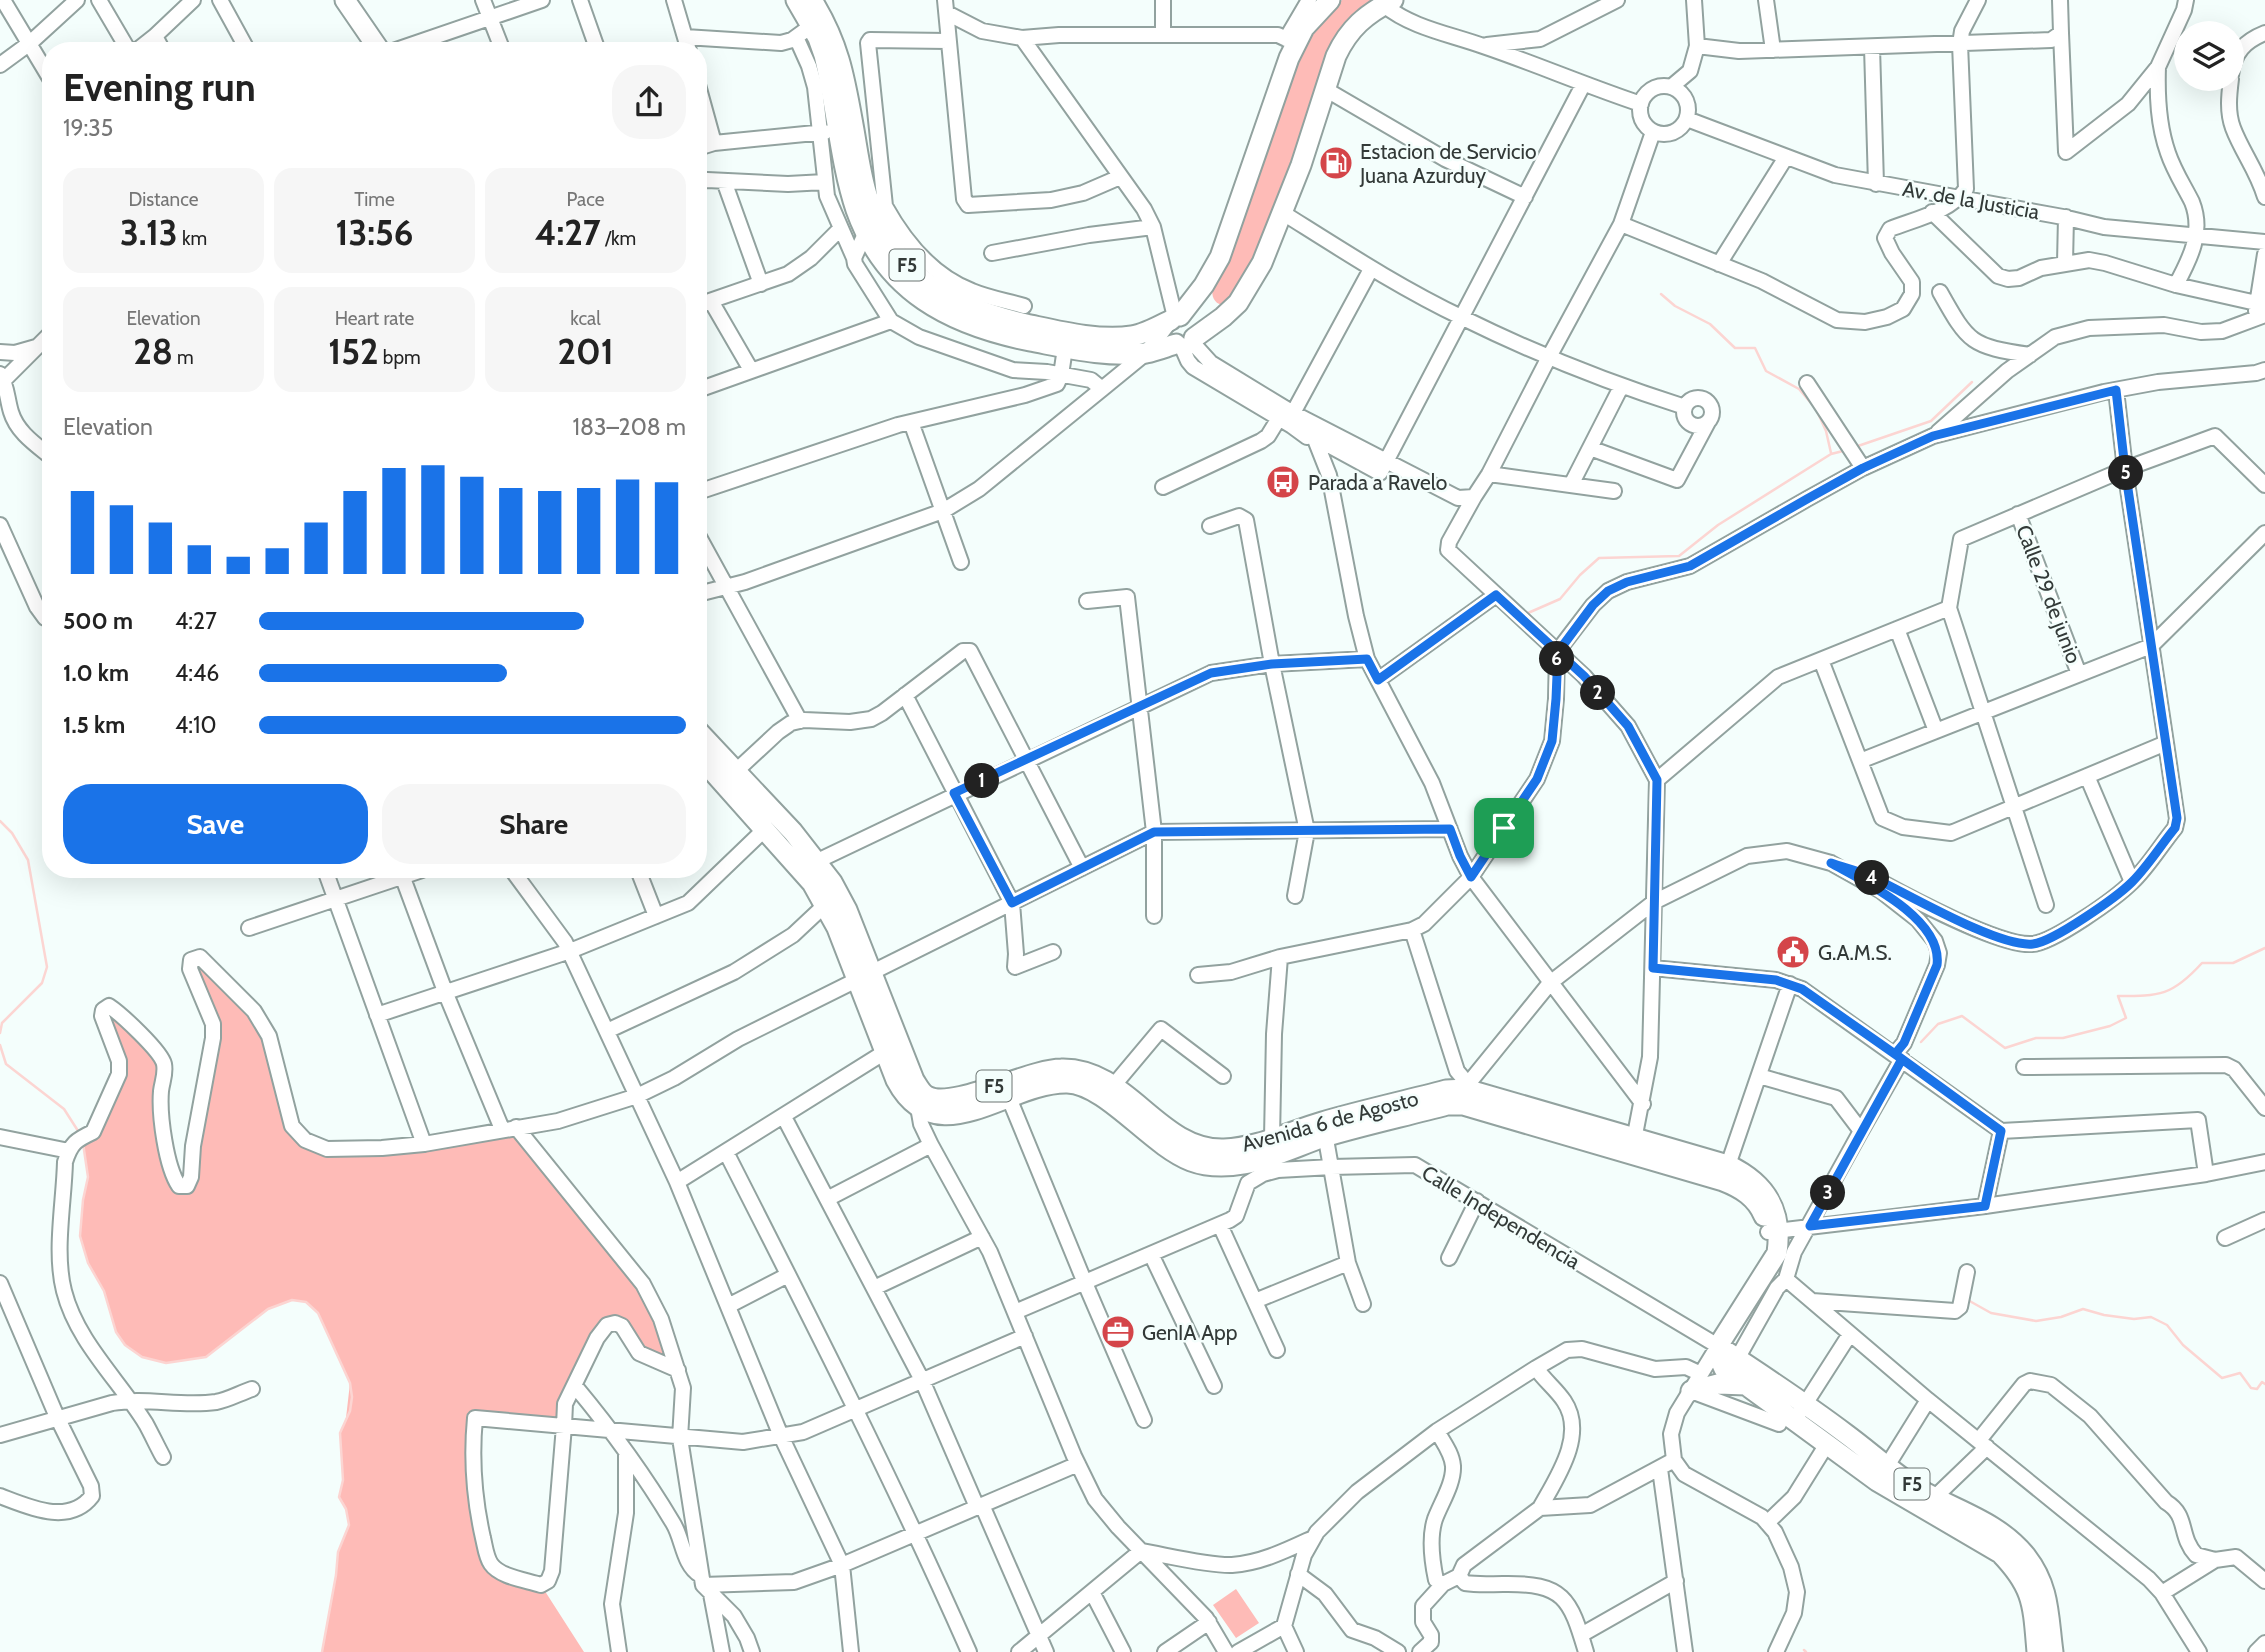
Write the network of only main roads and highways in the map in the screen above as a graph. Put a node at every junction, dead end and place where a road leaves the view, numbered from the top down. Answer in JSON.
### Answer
{"nodes":[{"id":1,"x":345,"y":0,"type":"edge"},
{"id":2,"x":361,"y":0,"type":"edge"},
{"id":3,"x":796,"y":0,"type":"edge"},
{"id":4,"x":812,"y":0,"type":"edge"},
{"id":5,"x":1330,"y":0,"type":"edge"},
{"id":6,"x":1388,"y":2,"type":"edge"},
{"id":7,"x":811,"y":27,"type":"junction"},
{"id":8,"x":374,"y":42,"type":"edge"},
{"id":9,"x":389,"y":42,"type":"edge"},
{"id":10,"x":847,"y":130,"type":"junction"},
{"id":11,"x":707,"y":741,"type":"edge"},
{"id":12,"x":707,"y":769,"type":"edge"},
{"id":13,"x":809,"y":865,"type":"junction"},
{"id":14,"x":866,"y":977,"type":"junction"},
{"id":15,"x":1079,"y":1077,"type":"junction"},
{"id":16,"x":906,"y":1081,"type":"junction"},
{"id":17,"x":926,"y":1103,"type":"junction"},
{"id":18,"x":1324,"y":1129,"type":"junction"},
{"id":19,"x":1177,"y":1145,"type":"junction"},
{"id":20,"x":1718,"y":1346,"type":"junction"},
{"id":21,"x":1746,"y":1385,"type":"junction"},
{"id":22,"x":1691,"y":1391,"type":"road end"},
{"id":23,"x":1793,"y":1416,"type":"junction"},
{"id":24,"x":1882,"y":1474,"type":"junction"},
{"id":25,"x":1931,"y":1504,"type":"junction"},
{"id":26,"x":2037,"y":1652,"type":"edge"},
{"id":27,"x":2053,"y":1652,"type":"edge"}],
"edges":[{"from":1,"to":8,"type":"highway"},
{"from":2,"to":9,"type":"highway"},
{"from":3,"to":7,"type":"highway","number":"F5"},
{"from":4,"to":7,"type":"highway","number":"F5"},
{"from":5,"to":10,"type":"highway","number":"F5"},
{"from":6,"to":10,"type":"highway","number":"F5"},
{"from":7,"to":10,"type":"highway","number":"F5"},
{"from":11,"to":13,"type":"highway","name":"Avenida 6 de Agosto","number":"F5"},
{"from":12,"to":13,"type":"highway","name":"Avenida 6 de Agosto","number":"F5"},
{"from":13,"to":14,"type":"highway","name":"Avenida 6 de Agosto","number":"F5"},
{"from":13,"to":14,"type":"highway","name":"Avenida 6 de Agosto","number":"F5"},
{"from":14,"to":16,"type":"highway","name":"Avenida 6 de Agosto","number":"F5"},
{"from":14,"to":16,"type":"highway","name":"Avenida 6 de Agosto","number":"F5"},
{"from":15,"to":17,"type":"highway","name":"Avenida 6 de Agosto","number":"F5"},
{"from":15,"to":17,"type":"highway","name":"Avenida 6 de Agosto","number":"F5"},
{"from":15,"to":19,"type":"highway","name":"Avenida 6 de Agosto","number":"F5"},
{"from":15,"to":19,"type":"highway","name":"Avenida 6 de Agosto","number":"F5"},
{"from":16,"to":17,"type":"highway","name":"Avenida 6 de Agosto","number":"F5"},
{"from":18,"to":19,"type":"highway","name":"Avenida 6 de Agosto","number":"F5"},
{"from":18,"to":19,"type":"highway","name":"Avenida 6 de Agosto","number":"F5"},
{"from":18,"to":20,"type":"highway","name":"Avenida 6 de Agosto","number":"F5"},
{"from":20,"to":21,"type":"highway","number":"F5"},
{"from":20,"to":23,"type":"highway","number":"F5"},
{"from":21,"to":22,"type":"highway"},
{"from":21,"to":23,"type":"highway","number":"F5"},
{"from":23,"to":24,"type":"highway","number":"F5"},
{"from":23,"to":24,"type":"highway","number":"F5"},
{"from":24,"to":25,"type":"highway","number":"F5"},
{"from":25,"to":26,"type":"highway","number":"F5"},
{"from":25,"to":27,"type":"highway","number":"F5"}]}
